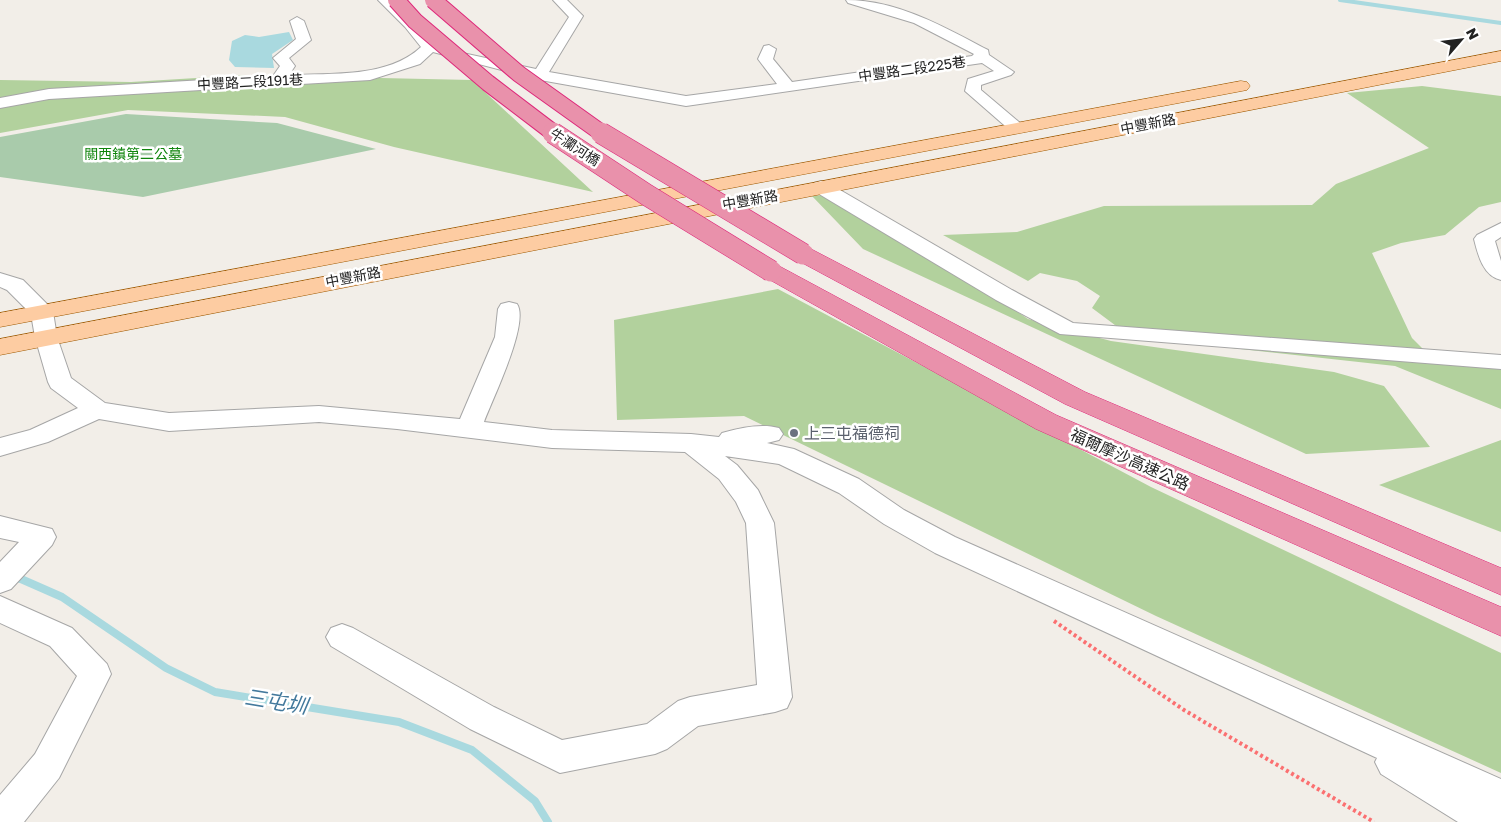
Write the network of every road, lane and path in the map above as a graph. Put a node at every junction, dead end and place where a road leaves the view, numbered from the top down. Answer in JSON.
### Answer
{"nodes":[{"id":1,"x":385,"y":0,"type":"edge"},
{"id":2,"x":396,"y":0,"type":"edge"},
{"id":3,"x":433,"y":0,"type":"edge"},
{"id":4,"x":560,"y":0,"type":"edge"},
{"id":5,"x":853,"y":0,"type":"edge"},
{"id":6,"x":297,"y":21,"type":"dead end"},
{"id":7,"x":1501,"y":39,"type":"edge"},
{"id":8,"x":429,"y":48,"type":"junction"},
{"id":9,"x":769,"y":49,"type":"dead end"},
{"id":10,"x":981,"y":56,"type":"junction"},
{"id":11,"x":1501,"y":56,"type":"edge"},
{"id":12,"x":540,"y":75,"type":"junction"},
{"id":13,"x":1287,"y":78,"type":"dead end"},
{"id":14,"x":278,"y":80,"type":"junction"},
{"id":15,"x":1258,"y":83,"type":"dead end"},
{"id":16,"x":788,"y":88,"type":"junction"},
{"id":17,"x":0,"y":103,"type":"edge"},
{"id":18,"x":1018,"y":128,"type":"junction"},
{"id":19,"x":821,"y":187,"type":"junction"},
{"id":20,"x":679,"y":191,"type":"junction"},
{"id":21,"x":704,"y":209,"type":"junction"},
{"id":22,"x":1501,"y":229,"type":"edge"},
{"id":23,"x":803,"y":254,"type":"joint"},
{"id":24,"x":771,"y":271,"type":"joint"},
{"id":25,"x":1501,"y":274,"type":"edge"},
{"id":26,"x":0,"y":279,"type":"edge"},
{"id":27,"x":509,"y":309,"type":"dead end"},
{"id":28,"x":0,"y":320,"type":"edge"},
{"id":29,"x":44,"y":324,"type":"junction"},
{"id":30,"x":0,"y":347,"type":"edge"},
{"id":31,"x":1501,"y":362,"type":"edge"},
{"id":32,"x":97,"y":410,"type":"junction"},
{"id":33,"x":468,"y":429,"type":"junction"},
{"id":34,"x":770,"y":434,"type":"dead end"},
{"id":35,"x":692,"y":443,"type":"junction"},
{"id":36,"x":0,"y":447,"type":"edge"},
{"id":37,"x":1322,"y":506,"type":"junction"},
{"id":38,"x":0,"y":527,"type":"edge"},
{"id":39,"x":1501,"y":574,"type":"edge"},
{"id":40,"x":0,"y":581,"type":"edge"},
{"id":41,"x":1501,"y":582,"type":"edge"},
{"id":42,"x":0,"y":609,"type":"edge"},
{"id":43,"x":1045,"y":615,"type":"dead end"},
{"id":44,"x":1501,"y":622,"type":"edge"},
{"id":45,"x":342,"y":637,"type":"dead end"},
{"id":46,"x":1308,"y":710,"type":"junction"},
{"id":47,"x":1501,"y":797,"type":"edge"},
{"id":48,"x":1,"y":822,"type":"edge"},
{"id":49,"x":1374,"y":822,"type":"edge"},
{"id":50,"x":1492,"y":822,"type":"edge"}],
"edges":[{"from":1,"to":8,"type":"street"},
{"from":2,"to":24,"type":"highway","name":"牛瀾河橋","bridge":true},
{"from":3,"to":23,"type":"highway","name":"牛瀾河橋","bridge":true},
{"from":4,"to":12,"type":"street"},
{"from":5,"to":10,"type":"street","name":"中豐路二段225巷"},
{"from":6,"to":14,"type":"street"},
{"from":7,"to":13,"type":"main road"},
{"from":8,"to":12,"type":"street","name":"中豐路二段225巷"},
{"from":8,"to":14,"type":"street","name":"中豐路二段191巷"},
{"from":9,"to":16,"type":"street"},
{"from":10,"to":16,"type":"street","name":"中豐路二段225巷"},
{"from":10,"to":18,"type":"street"},
{"from":11,"to":19,"type":"main road","name":"中豐新路"},
{"from":12,"to":16,"type":"street","name":"中豐路二段225巷"},
{"from":14,"to":17,"type":"street","name":"中豐路二段191巷"},
{"from":15,"to":18,"type":"main road","name":"中豐新路"},
{"from":18,"to":20,"type":"main road","name":"中豐新路"},
{"from":19,"to":21,"type":"main road","name":"中豐新路"},
{"from":19,"to":31,"type":"street"},
{"from":20,"to":21,"type":"main road"},
{"from":20,"to":29,"type":"main road","name":"中豐新路"},
{"from":21,"to":29,"type":"main road","name":"中豐新路"},
{"from":22,"to":25,"type":"street"},
{"from":23,"to":37,"type":"highway","name":"福爾摩沙高速公路"},
{"from":24,"to":44,"type":"highway","name":"福爾摩沙高速公路"},
{"from":26,"to":29,"type":"street"},
{"from":27,"to":33,"type":"street"},
{"from":28,"to":29,"type":"main road","name":"中豐新路"},
{"from":29,"to":30,"type":"main road","name":"中豐新路"},
{"from":29,"to":32,"type":"street"},
{"from":32,"to":33,"type":"street"},
{"from":32,"to":36,"type":"street"},
{"from":33,"to":35,"type":"street"},
{"from":34,"to":35,"type":"street"},
{"from":35,"to":45,"type":"street"},
{"from":35,"to":46,"type":"street"},
{"from":37,"to":39,"type":"highway"},
{"from":37,"to":41,"type":"highway","name":"福爾摩沙高速公路"},
{"from":38,"to":40,"type":"street"},
{"from":42,"to":48,"type":"street"},
{"from":43,"to":49,"type":"path"},
{"from":46,"to":47,"type":"street"},
{"from":46,"to":50,"type":"street"}]}
